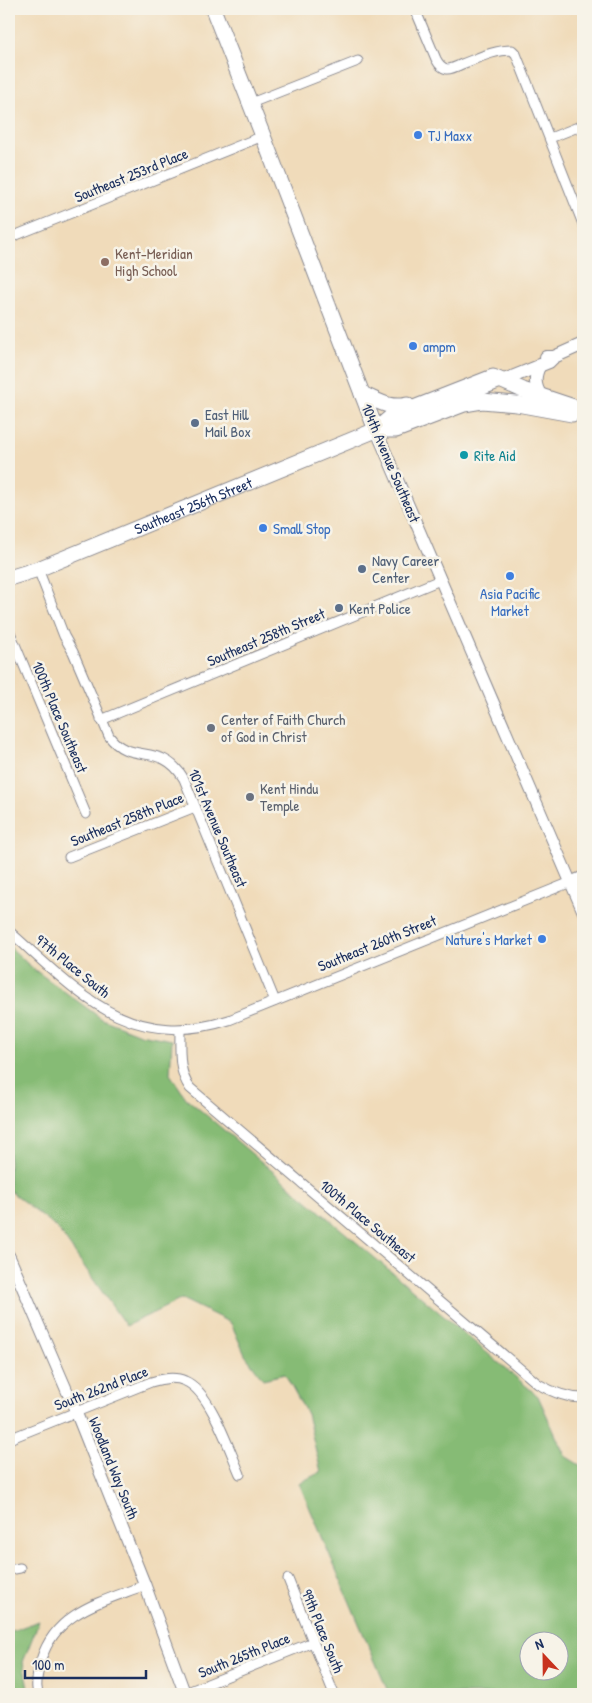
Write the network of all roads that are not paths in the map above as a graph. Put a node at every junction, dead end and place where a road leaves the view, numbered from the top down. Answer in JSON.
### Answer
{"nodes":[{"id":1,"x":213,"y":9,"type":"edge"},
{"id":2,"x":415,"y":9,"type":"edge"},
{"id":3,"x":358,"y":61,"type":"dead end"},
{"id":4,"x":250,"y":103,"type":"junction"},
{"id":5,"x":583,"y":125,"type":"edge"},
{"id":6,"x":264,"y":136,"type":"junction"},
{"id":7,"x":550,"y":138,"type":"junction"},
{"id":8,"x":583,"y":224,"type":"edge"},
{"id":9,"x":9,"y":238,"type":"edge"},
{"id":10,"x":583,"y":344,"type":"edge"},
{"id":11,"x":554,"y":356,"type":"junction"},
{"id":12,"x":540,"y":365,"type":"junction"},
{"id":13,"x":497,"y":379,"type":"junction"},
{"id":14,"x":362,"y":394,"type":"junction"},
{"id":15,"x":541,"y":396,"type":"junction"},
{"id":16,"x":426,"y":410,"type":"junction"},
{"id":17,"x":580,"y":411,"type":"edge"},
{"id":18,"x":376,"y":430,"type":"junction"},
{"id":19,"x":38,"y":570,"type":"junction"},
{"id":20,"x":9,"y":578,"type":"edge"},
{"id":21,"x":440,"y":580,"type":"junction"},
{"id":22,"x":9,"y":630,"type":"edge"},
{"id":23,"x":102,"y":720,"type":"junction"},
{"id":24,"x":196,"y":807,"type":"junction"},
{"id":25,"x":86,"y":814,"type":"dead end"},
{"id":26,"x":69,"y":858,"type":"dead end"},
{"id":27,"x":583,"y":877,"type":"edge"},
{"id":28,"x":571,"y":882,"type":"junction"},
{"id":29,"x":583,"y":911,"type":"edge"},
{"id":30,"x":9,"y":931,"type":"edge"},
{"id":31,"x":275,"y":1001,"type":"junction"},
{"id":32,"x":180,"y":1030,"type":"junction"},
{"id":33,"x":9,"y":1256,"type":"edge"},
{"id":34,"x":583,"y":1398,"type":"edge"},
{"id":35,"x":76,"y":1412,"type":"junction"},
{"id":36,"x":9,"y":1439,"type":"edge"},
{"id":37,"x":240,"y":1474,"type":"dead end"},
{"id":38,"x":20,"y":1568,"type":"dead end"},
{"id":39,"x":9,"y":1570,"type":"edge"},
{"id":40,"x":288,"y":1578,"type":"dead end"},
{"id":41,"x":145,"y":1585,"type":"junction"},
{"id":42,"x":313,"y":1642,"type":"junction"},
{"id":43,"x":38,"y":1694,"type":"edge"},
{"id":44,"x":185,"y":1694,"type":"edge"},
{"id":45,"x":334,"y":1694,"type":"edge"}],
"edges":[{"from":1,"to":4,"type":"main road","name":"104th Avenue Southeast"},
{"from":2,"to":7,"type":"street"},
{"from":3,"to":4,"type":"street"},
{"from":4,"to":6,"type":"main road","name":"104th Avenue Southeast"},
{"from":5,"to":7,"type":"street"},
{"from":6,"to":9,"type":"street","name":"Southeast 253rd Place"},
{"from":6,"to":14,"type":"main road","name":"104th Avenue Southeast"},
{"from":7,"to":8,"type":"street"},
{"from":10,"to":11,"type":"main road","name":"Southeast 256th Street"},
{"from":11,"to":12,"type":"main road","name":"Southeast 256th Street"},
{"from":11,"to":13,"type":"main road","name":"Southeast 256th Street"},
{"from":12,"to":13,"type":"main road","name":"Southeast 256th Street"},
{"from":12,"to":15,"type":"main road"},
{"from":13,"to":15,"type":"main road"},
{"from":13,"to":16,"type":"main road","name":"Southeast 256th Street"},
{"from":14,"to":16,"type":"main road"},
{"from":14,"to":18,"type":"main road","name":"104th Avenue Southeast"},
{"from":15,"to":17,"type":"main road"},
{"from":16,"to":17,"type":"main road"},
{"from":16,"to":18,"type":"main road","name":"Southeast 256th Street"},
{"from":18,"to":19,"type":"main road","name":"Southeast 256th Street"},
{"from":18,"to":21,"type":"street","name":"104th Avenue Southeast"},
{"from":19,"to":20,"type":"main road","name":"Southeast 256th Street"},
{"from":19,"to":23,"type":"street","name":"101st Avenue Southeast"},
{"from":21,"to":23,"type":"street","name":"Southeast 258th Street"},
{"from":21,"to":28,"type":"street","name":"104th Avenue Southeast"},
{"from":22,"to":25,"type":"street","name":"100th Place Southeast"},
{"from":23,"to":24,"type":"street","name":"101st Avenue Southeast"},
{"from":24,"to":26,"type":"street","name":"Southeast 258th Place"},
{"from":24,"to":31,"type":"street","name":"101st Avenue Southeast"},
{"from":27,"to":28,"type":"street","name":"Southeast 260th Street"},
{"from":28,"to":29,"type":"street","name":"104th Avenue Southeast"},
{"from":28,"to":31,"type":"street","name":"Southeast 260th Street"},
{"from":30,"to":32,"type":"street","name":"97th Place South"},
{"from":31,"to":32,"type":"street","name":"Southeast 260th Street"},
{"from":32,"to":34,"type":"street","name":"100th Place Southeast"},
{"from":33,"to":35,"type":"street","name":"Woodland Way South"},
{"from":35,"to":36,"type":"street","name":"South 262nd Place"},
{"from":35,"to":37,"type":"street","name":"South 262nd Place"},
{"from":35,"to":41,"type":"street","name":"Woodland Way South"},
{"from":38,"to":39,"type":"street"},
{"from":40,"to":42,"type":"street","name":"99th Place South"},
{"from":41,"to":43,"type":"street"},
{"from":41,"to":44,"type":"street","name":"Woodland Way South"},
{"from":42,"to":44,"type":"street","name":"South 265th Place"},
{"from":42,"to":45,"type":"street","name":"99th Place South"}]}
